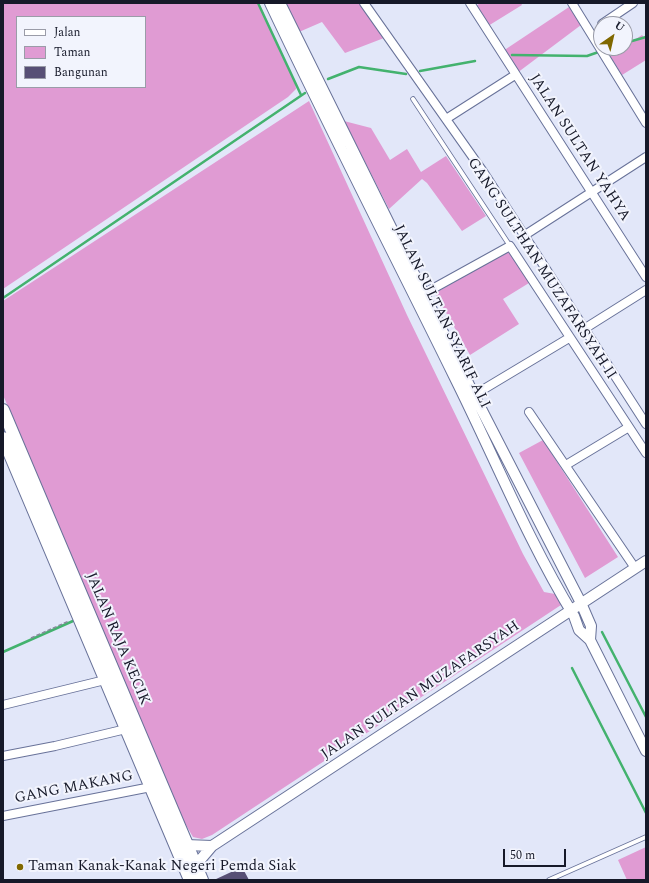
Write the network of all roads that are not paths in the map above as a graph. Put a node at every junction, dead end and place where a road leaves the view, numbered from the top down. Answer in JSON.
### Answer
{"nodes":[{"id":1,"x":270,"y":3,"type":"edge"},
{"id":2,"x":280,"y":3,"type":"edge"},
{"id":3,"x":364,"y":3,"type":"edge"},
{"id":4,"x":470,"y":3,"type":"edge"},
{"id":5,"x":572,"y":3,"type":"edge"},
{"id":6,"x":633,"y":3,"type":"edge"},
{"id":7,"x":614,"y":16,"type":"edge"},
{"id":8,"x":591,"y":32,"type":"joint"},
{"id":9,"x":515,"y":75,"type":"junction"},
{"id":10,"x":413,"y":99,"type":"dead end"},
{"id":11,"x":333,"y":108,"type":"junction"},
{"id":12,"x":322,"y":114,"type":"junction"},
{"id":13,"x":446,"y":119,"type":"junction"},
{"id":14,"x":646,"y":123,"type":"edge"},
{"id":15,"x":646,"y":157,"type":"edge"},
{"id":16,"x":590,"y":192,"type":"junction"},
{"id":17,"x":525,"y":235,"type":"junction"},
{"id":18,"x":510,"y":246,"type":"junction"},
{"id":19,"x":646,"y":277,"type":"edge"},
{"id":20,"x":646,"y":290,"type":"edge"},
{"id":21,"x":425,"y":293,"type":"junction"},
{"id":22,"x":584,"y":329,"type":"junction"},
{"id":23,"x":569,"y":338,"type":"junction"},
{"id":24,"x":474,"y":395,"type":"junction"},
{"id":25,"x":3,"y":410,"type":"edge"},
{"id":26,"x":529,"y":412,"type":"dead end"},
{"id":27,"x":646,"y":423,"type":"edge"},
{"id":28,"x":629,"y":427,"type":"junction"},
{"id":29,"x":3,"y":438,"type":"edge"},
{"id":30,"x":646,"y":454,"type":"edge"},
{"id":31,"x":17,"y":457,"type":"junction"},
{"id":32,"x":566,"y":465,"type":"junction"},
{"id":33,"x":646,"y":561,"type":"edge"},
{"id":34,"x":635,"y":568,"type":"junction"},
{"id":35,"x":581,"y":603,"type":"junction"},
{"id":36,"x":570,"y":610,"type":"junction"},
{"id":37,"x":590,"y":640,"type":"junction"},
{"id":38,"x":105,"y":680,"type":"junction"},
{"id":39,"x":3,"y":705,"type":"edge"},
{"id":40,"x":126,"y":729,"type":"junction"},
{"id":41,"x":646,"y":751,"type":"edge"},
{"id":42,"x":3,"y":756,"type":"edge"},
{"id":43,"x":146,"y":763,"type":"junction"},
{"id":44,"x":151,"y":787,"type":"junction"},
{"id":45,"x":3,"y":816,"type":"edge"},
{"id":46,"x":646,"y":837,"type":"edge"},
{"id":47,"x":186,"y":845,"type":"junction"},
{"id":48,"x":212,"y":846,"type":"junction"},
{"id":49,"x":196,"y":866,"type":"junction"},
{"id":50,"x":190,"y":880,"type":"edge"},
{"id":51,"x":202,"y":880,"type":"edge"},
{"id":52,"x":549,"y":880,"type":"edge"}],
"edges":[{"from":1,"to":12,"type":"street","name":"JALAN SULTAN SYARIF ALI"},
{"from":2,"to":11,"type":"street","name":"JALAN SULTAN SYARIF ALI"},
{"from":3,"to":13,"type":"street"},
{"from":4,"to":9,"type":"street","name":"JALAN SULTAN YAHYA"},
{"from":5,"to":8,"type":"street"},
{"from":6,"to":7,"type":"street"},
{"from":8,"to":14,"type":"street"},
{"from":9,"to":13,"type":"street"},
{"from":9,"to":16,"type":"street","name":"JALAN SULTAN YAHYA"},
{"from":10,"to":18,"type":"lane","name":"GANG SULTHAN MUZAFARSYAH II"},
{"from":11,"to":12,"type":"street"},
{"from":11,"to":21,"type":"street","name":"JALAN SULTAN SYARIF ALI"},
{"from":12,"to":36,"type":"street","name":"JALAN SULTAN SYARIF ALI"},
{"from":13,"to":17,"type":"street"},
{"from":15,"to":16,"type":"street"},
{"from":16,"to":17,"type":"street"},
{"from":16,"to":19,"type":"street","name":"JALAN SULTAN YAHYA"},
{"from":17,"to":22,"type":"street"},
{"from":18,"to":21,"type":"street"},
{"from":18,"to":23,"type":"street","name":"GANG SULTHAN MUZAFARSYAH II"},
{"from":20,"to":22,"type":"street"},
{"from":21,"to":24,"type":"street","name":"JALAN SULTAN SYARIF ALI"},
{"from":22,"to":27,"type":"street"},
{"from":23,"to":24,"type":"street"},
{"from":23,"to":28,"type":"street","name":"GANG SULTHAN MUZAFARSYAH II"},
{"from":24,"to":35,"type":"street","name":"JALAN SULTAN SYARIF ALI"},
{"from":25,"to":31,"type":"main road","name":"JALAN RAJA KECIK"},
{"from":26,"to":32,"type":"street"},
{"from":28,"to":30,"type":"street","name":"GANG SULTHAN MUZAFARSYAH II"},
{"from":28,"to":32,"type":"street"},
{"from":29,"to":31,"type":"main road","name":"JALAN RAJA KECIK"},
{"from":31,"to":38,"type":"main road","name":"JALAN RAJA KECIK"},
{"from":31,"to":43,"type":"main road","name":"JALAN RAJA KECIK"},
{"from":32,"to":34,"type":"street"},
{"from":33,"to":34,"type":"street","name":"JALAN SULTAN MUZAFARSYAH"},
{"from":34,"to":35,"type":"street","name":"JALAN SULTAN MUZAFARSYAH"},
{"from":35,"to":36,"type":"street","name":"JALAN SULTAN MUZAFARSYAH"},
{"from":35,"to":37,"type":"street","name":"JALAN SULTAN SYARIF ALI"},
{"from":36,"to":37,"type":"street","name":"JALAN SULTAN SYARIF ALI"},
{"from":36,"to":48,"type":"street","name":"JALAN SULTAN MUZAFARSYAH"},
{"from":37,"to":41,"type":"street","name":"JALAN SULTAN SYARIF ALI"},
{"from":38,"to":39,"type":"street"},
{"from":38,"to":40,"type":"main road","name":"JALAN RAJA KECIK"},
{"from":40,"to":42,"type":"street"},
{"from":40,"to":43,"type":"main road","name":"JALAN RAJA KECIK"},
{"from":43,"to":44,"type":"main road","name":"JALAN RAJA KECIK"},
{"from":43,"to":47,"type":"main road","name":"JALAN RAJA KECIK"},
{"from":44,"to":45,"type":"street","name":"GANG MAKANG"},
{"from":44,"to":50,"type":"main road","name":"JALAN RAJA KECIK"},
{"from":46,"to":52,"type":"lane"},
{"from":47,"to":48,"type":"street"},
{"from":47,"to":49,"type":"main road","name":"JALAN RAJA KECIK"},
{"from":48,"to":49,"type":"street","name":"JALAN SULTAN MUZAFARSYAH"},
{"from":49,"to":51,"type":"main road","name":"JALAN RAJA KECIK"}]}
